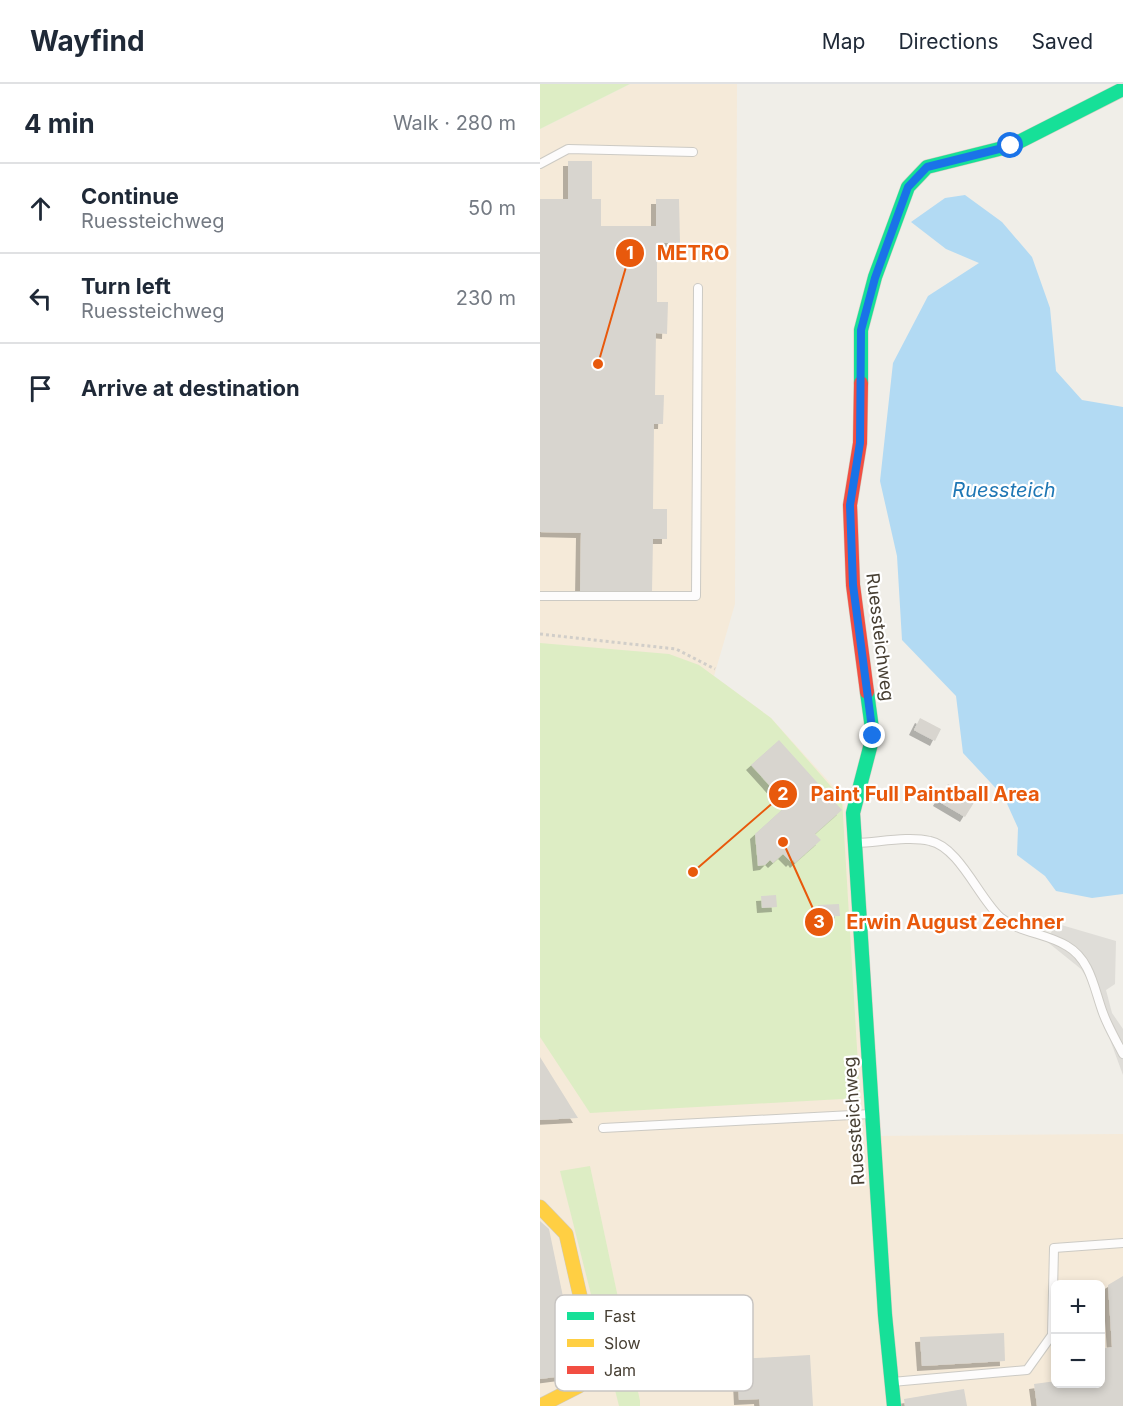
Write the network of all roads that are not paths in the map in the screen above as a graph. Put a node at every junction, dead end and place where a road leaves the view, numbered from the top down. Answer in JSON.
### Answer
{"nodes":[{"id":1,"x":1123,"y":89,"type":"edge"},
{"id":2,"x":693,"y":152,"type":"dead end"},
{"id":3,"x":540,"y":164,"type":"edge"},
{"id":4,"x":698,"y":288,"type":"dead end"},
{"id":5,"x":540,"y":596,"type":"edge"},
{"id":6,"x":854,"y":843,"type":"junction"},
{"id":7,"x":1123,"y":1054,"type":"edge"},
{"id":8,"x":871,"y":1114,"type":"junction"},
{"id":9,"x":603,"y":1128,"type":"dead end"},
{"id":10,"x":540,"y":1207,"type":"edge"},
{"id":11,"x":1123,"y":1243,"type":"edge"},
{"id":12,"x":580,"y":1295,"type":"edge"},
{"id":13,"x":891,"y":1382,"type":"junction"},
{"id":14,"x":569,"y":1391,"type":"edge"},
{"id":15,"x":540,"y":1406,"type":"edge"},
{"id":16,"x":894,"y":1406,"type":"edge"}],
"edges":[{"from":1,"to":6,"type":"street","name":"Ruessteichweg"},
{"from":2,"to":3,"type":"lane"},
{"from":4,"to":5,"type":"lane"},
{"from":6,"to":7,"type":"lane"},
{"from":6,"to":8,"type":"street","name":"Ruessteichweg"},
{"from":8,"to":9,"type":"lane"},
{"from":8,"to":13,"type":"street","name":"Ruessteichweg"},
{"from":10,"to":12,"type":"street"},
{"from":11,"to":13,"type":"lane"},
{"from":13,"to":16,"type":"street","name":"Ruessteichweg"},
{"from":14,"to":15,"type":"street"}]}
